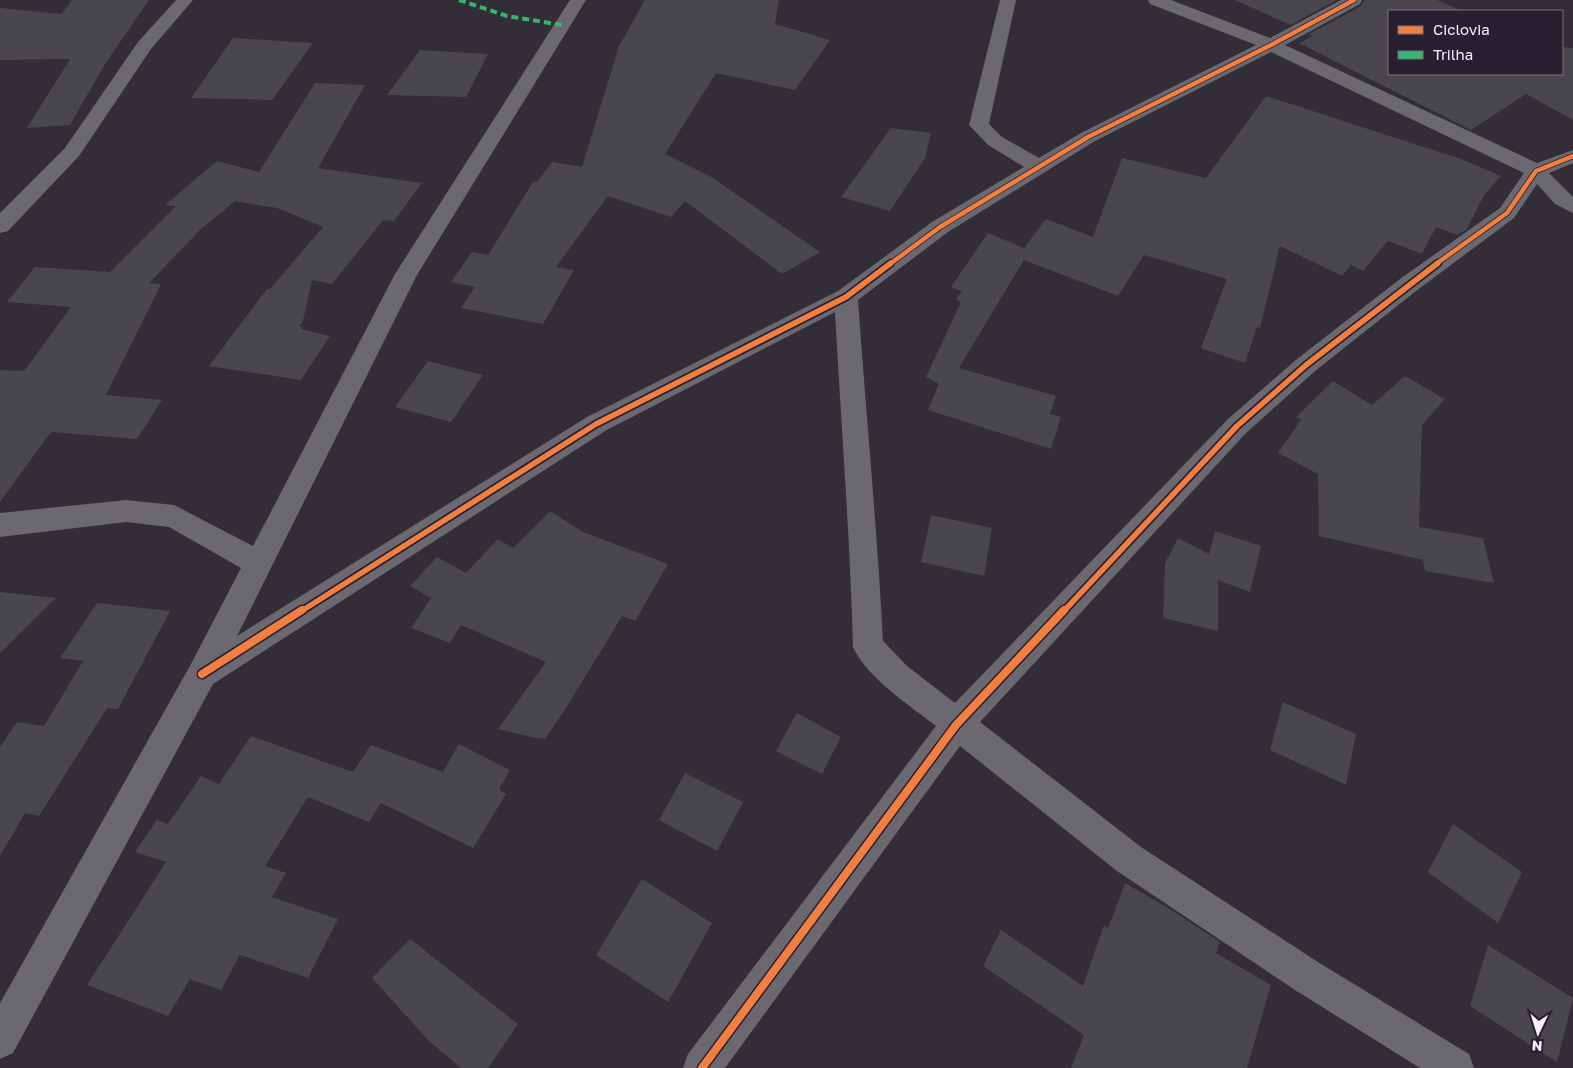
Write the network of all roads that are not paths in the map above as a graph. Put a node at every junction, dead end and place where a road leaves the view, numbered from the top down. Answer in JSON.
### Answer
{"nodes":[{"id":1,"x":185,"y":0,"type":"edge"},
{"id":2,"x":578,"y":0,"type":"edge"},
{"id":3,"x":1008,"y":0,"type":"edge"},
{"id":4,"x":1156,"y":0,"type":"edge"},
{"id":5,"x":1354,"y":0,"type":"edge"},
{"id":6,"x":1271,"y":45,"type":"junction"},
{"id":7,"x":1573,"y":156,"type":"edge"},
{"id":8,"x":1039,"y":167,"type":"junction"},
{"id":9,"x":1536,"y":171,"type":"junction"},
{"id":10,"x":1573,"y":206,"type":"edge"},
{"id":11,"x":0,"y":226,"type":"edge"},
{"id":12,"x":846,"y":296,"type":"junction"},
{"id":13,"x":0,"y":525,"type":"edge"},
{"id":14,"x":258,"y":563,"type":"junction"},
{"id":15,"x":202,"y":674,"type":"junction"},
{"id":16,"x":956,"y":725,"type":"junction"},
{"id":17,"x":0,"y":1040,"type":"edge"},
{"id":18,"x":702,"y":1068,"type":"edge"},
{"id":19,"x":1455,"y":1068,"type":"edge"}],
"edges":[{"from":1,"to":11,"type":"street"},
{"from":2,"to":14,"type":"street"},
{"from":3,"to":8,"type":"street"},
{"from":4,"to":6,"type":"street"},
{"from":5,"to":6,"type":"street"},
{"from":6,"to":8,"type":"street"},
{"from":6,"to":9,"type":"street"},
{"from":7,"to":9,"type":"street"},
{"from":8,"to":12,"type":"street"},
{"from":9,"to":10,"type":"street"},
{"from":9,"to":16,"type":"street"},
{"from":12,"to":15,"type":"street"},
{"from":12,"to":16,"type":"street"},
{"from":13,"to":14,"type":"street"},
{"from":14,"to":15,"type":"street"},
{"from":15,"to":17,"type":"street"},
{"from":16,"to":18,"type":"street"},
{"from":16,"to":19,"type":"street"}]}
